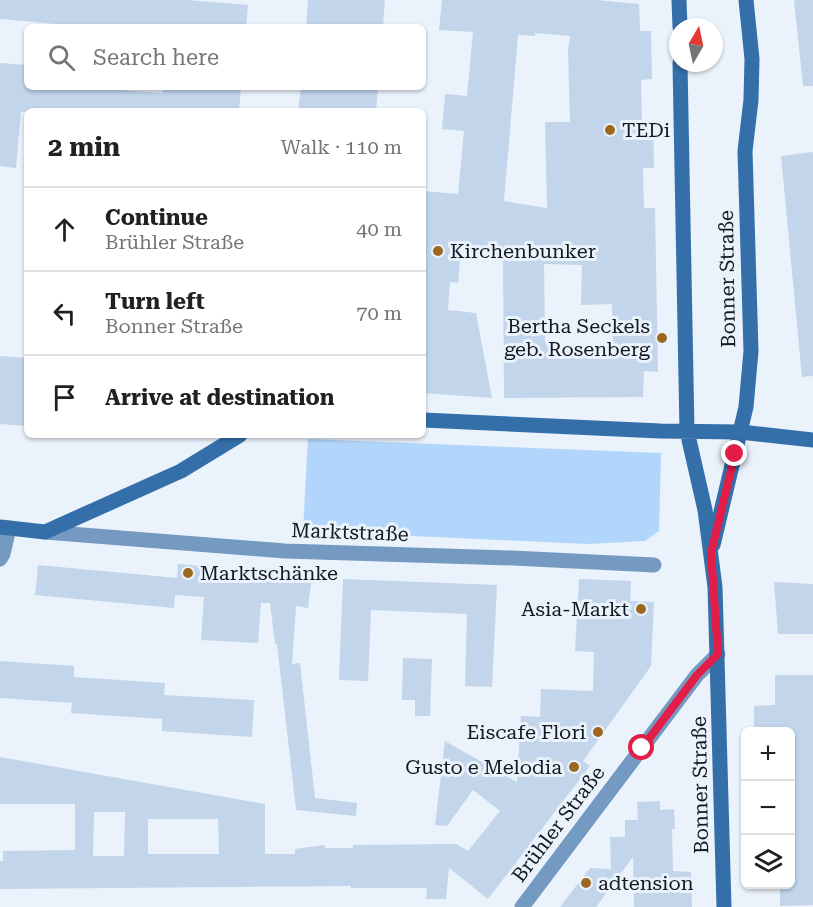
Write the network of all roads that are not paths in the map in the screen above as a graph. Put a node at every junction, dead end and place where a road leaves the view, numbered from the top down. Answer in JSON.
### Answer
{"nodes":[{"id":1,"x":679,"y":0,"type":"edge"},
{"id":2,"x":746,"y":0,"type":"edge"},
{"id":3,"x":680,"y":18,"type":"edge"},
{"id":4,"x":680,"y":72,"type":"edge"},
{"id":5,"x":426,"y":420,"type":"edge"},
{"id":6,"x":687,"y":431,"type":"junction"},
{"id":7,"x":740,"y":432,"type":"junction"},
{"id":8,"x":235,"y":438,"type":"edge"},
{"id":9,"x":813,"y":440,"type":"edge"},
{"id":10,"x":4,"y":528,"type":"edge"},
{"id":11,"x":45,"y":532,"type":"junction"},
{"id":12,"x":711,"y":553,"type":"junction"},
{"id":13,"x":0,"y":559,"type":"edge"},
{"id":14,"x":654,"y":565,"type":"dead end"},
{"id":15,"x":718,"y":654,"type":"junction"},
{"id":16,"x":522,"y":907,"type":"edge"},
{"id":17,"x":724,"y":907,"type":"edge"}],
"edges":[{"from":1,"to":3,"type":"main road"},
{"from":2,"to":7,"type":"main road","name":"Bonner Straße"},
{"from":4,"to":6,"type":"main road","name":"Bonner Straße"},
{"from":5,"to":6,"type":"main road"},
{"from":6,"to":7,"type":"main road"},
{"from":6,"to":12,"type":"main road","name":"Bonner Straße"},
{"from":7,"to":9,"type":"main road"},
{"from":7,"to":12,"type":"main road","name":"Bonner Straße"},
{"from":8,"to":11,"type":"main road"},
{"from":10,"to":11,"type":"main road","name":"Marktstraße"},
{"from":10,"to":13,"type":"street"},
{"from":11,"to":14,"type":"street","name":"Marktstraße"},
{"from":12,"to":15,"type":"main road","name":"Bonner Straße"},
{"from":15,"to":16,"type":"street","name":"Brühler Straße"},
{"from":15,"to":17,"type":"main road","name":"Bonner Straße"}]}
